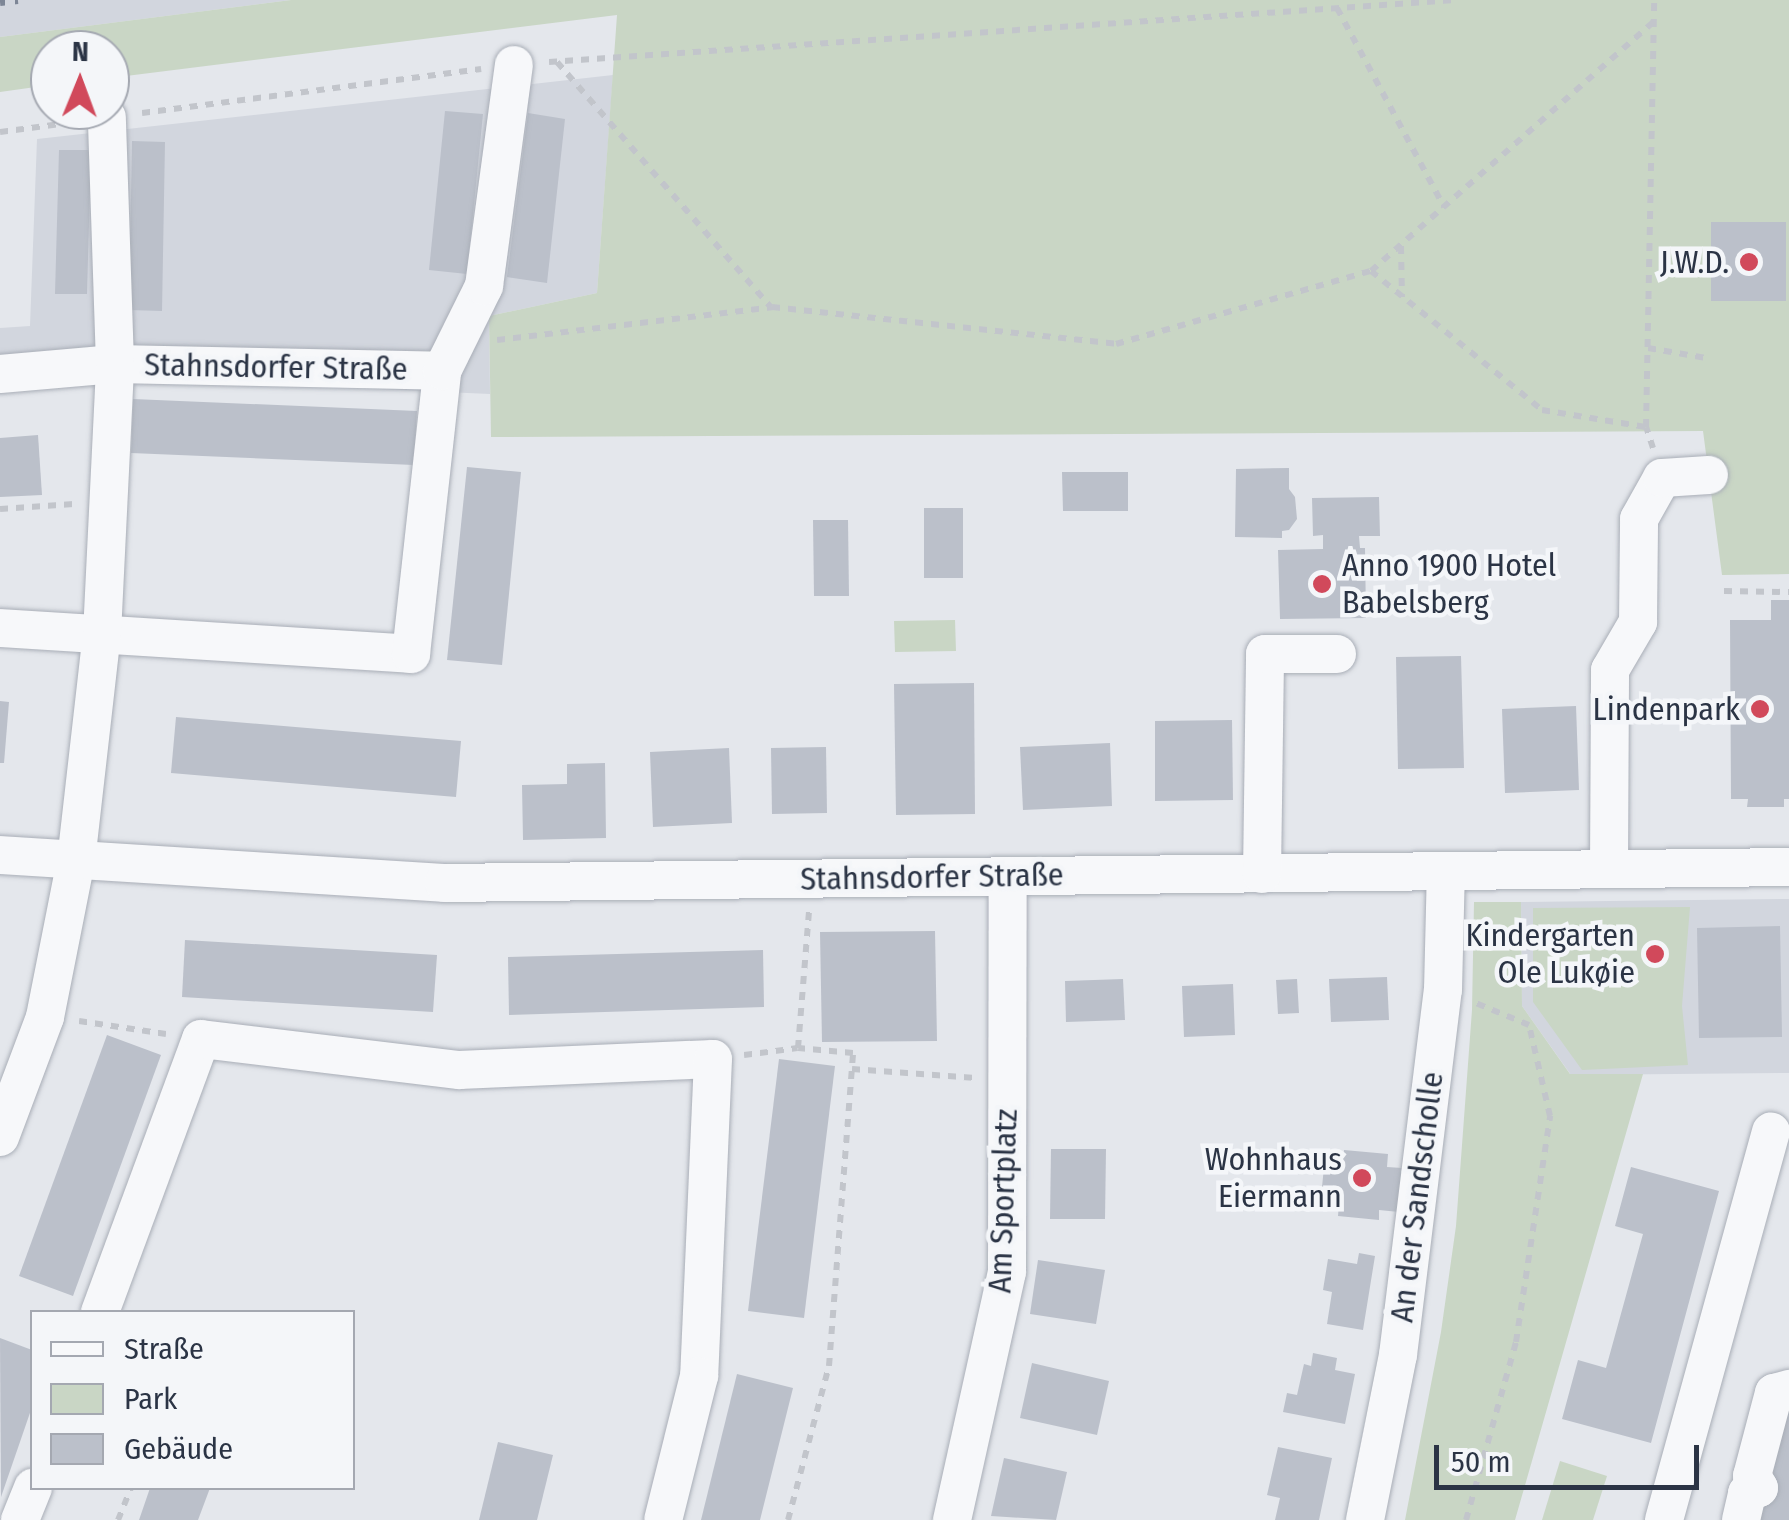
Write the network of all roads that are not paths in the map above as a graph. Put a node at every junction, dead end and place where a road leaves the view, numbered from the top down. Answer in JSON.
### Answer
{"nodes":[{"id":1,"x":514,"y":65,"type":"road end"},
{"id":2,"x":107,"y":130,"type":"edge"},
{"id":3,"x":448,"y":358,"type":"junction"},
{"id":4,"x":115,"y":364,"type":"junction"},
{"id":5,"x":0,"y":374,"type":"edge"},
{"id":6,"x":1709,"y":475,"type":"dead end"},
{"id":7,"x":0,"y":628,"type":"edge"},
{"id":8,"x":102,"y":634,"type":"junction"},
{"id":9,"x":1338,"y":654,"type":"dead end"},
{"id":10,"x":0,"y":854,"type":"edge"},
{"id":11,"x":76,"y":860,"type":"junction"},
{"id":12,"x":1789,"y":866,"type":"edge"},
{"id":13,"x":1609,"y":869,"type":"junction"},
{"id":14,"x":1446,"y":872,"type":"junction"},
{"id":15,"x":1262,"y":874,"type":"junction"},
{"id":16,"x":1008,"y":876,"type":"junction"},
{"id":17,"x":1771,"y":1131,"type":"dead end"},
{"id":18,"x":0,"y":1137,"type":"edge"},
{"id":19,"x":101,"y":1310,"type":"edge"},
{"id":20,"x":1789,"y":1389,"type":"edge"},
{"id":21,"x":32,"y":1490,"type":"edge"},
{"id":22,"x":20,"y":1520,"type":"edge"},
{"id":23,"x":664,"y":1520,"type":"edge"},
{"id":24,"x":952,"y":1520,"type":"edge"},
{"id":25,"x":1366,"y":1520,"type":"edge"},
{"id":26,"x":1664,"y":1520,"type":"edge"},
{"id":27,"x":1741,"y":1520,"type":"edge"}],
"edges":[{"from":1,"to":3,"type":"street"},
{"from":2,"to":4,"type":"street"},
{"from":3,"to":4,"type":"street","name":"Stahnsdorfer Straße"},
{"from":3,"to":8,"type":"street","name":"Stahnsdorfer Straße"},
{"from":4,"to":5,"type":"street","name":"Stahnsdorfer Straße"},
{"from":4,"to":8,"type":"street","name":"Stahnsdorfer Straße"},
{"from":6,"to":13,"type":"street"},
{"from":7,"to":8,"type":"street","name":"Stahnsdorfer Straße"},
{"from":8,"to":11,"type":"street","name":"Stahnsdorfer Straße"},
{"from":9,"to":15,"type":"street"},
{"from":10,"to":11,"type":"street","name":"Stahnsdorfer Straße"},
{"from":11,"to":16,"type":"street","name":"Stahnsdorfer Straße"},
{"from":11,"to":18,"type":"street"},
{"from":12,"to":13,"type":"street","name":"Stahnsdorfer Straße"},
{"from":13,"to":14,"type":"street","name":"Stahnsdorfer Straße"},
{"from":14,"to":15,"type":"street","name":"Stahnsdorfer Straße"},
{"from":14,"to":25,"type":"street","name":"An der Sandscholle"},
{"from":15,"to":16,"type":"street","name":"Stahnsdorfer Straße"},
{"from":16,"to":24,"type":"street","name":"Am Sportplatz"},
{"from":17,"to":26,"type":"street"},
{"from":19,"to":23,"type":"street"},
{"from":20,"to":27,"type":"street"},
{"from":21,"to":22,"type":"street"}]}
